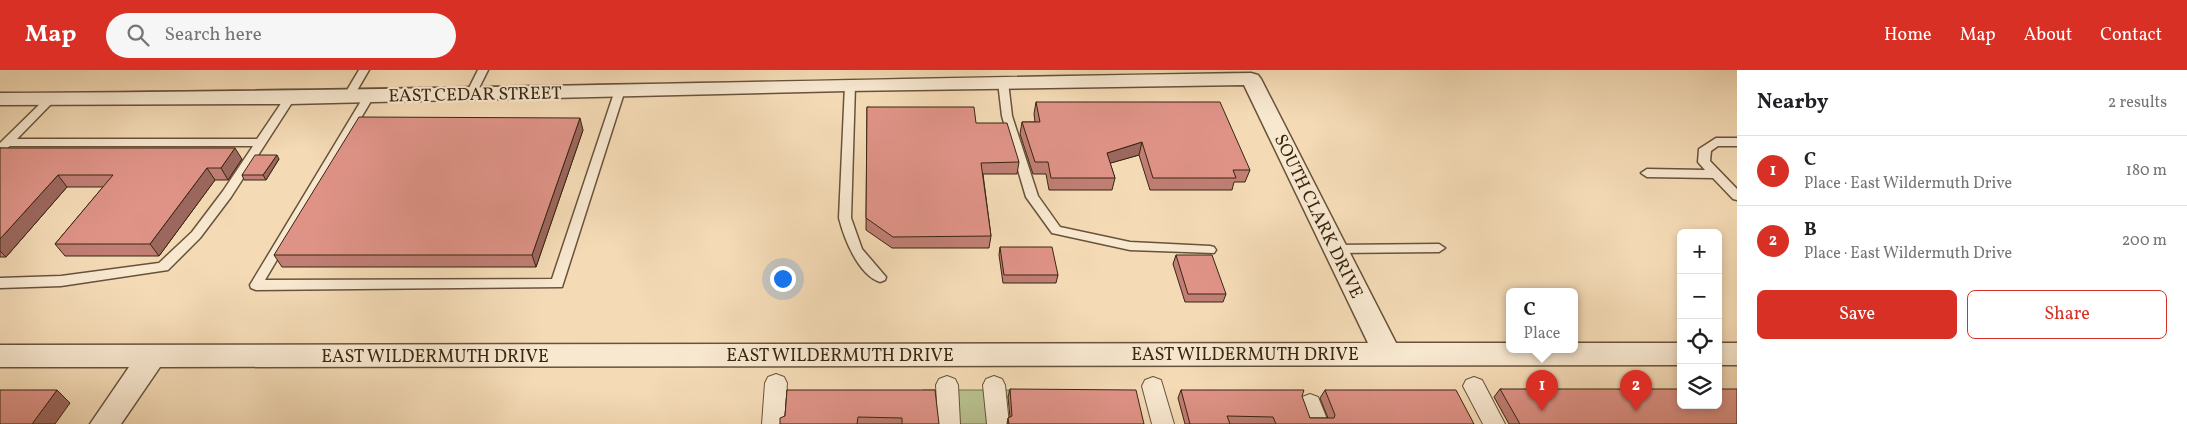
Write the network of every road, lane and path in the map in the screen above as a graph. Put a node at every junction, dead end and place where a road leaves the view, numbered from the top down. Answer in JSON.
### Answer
{"nodes":[{"id":1,"x":364,"y":70,"type":"edge"},
{"id":2,"x":483,"y":70,"type":"edge"},
{"id":3,"x":1251,"y":79,"type":"joint"},
{"id":4,"x":1003,"y":82,"type":"junction"},
{"id":5,"x":850,"y":84,"type":"junction"},
{"id":6,"x":620,"y":90,"type":"junction"},
{"id":7,"x":471,"y":94,"type":"junction"},
{"id":8,"x":369,"y":96,"type":"junction"},
{"id":9,"x":348,"y":97,"type":"junction"},
{"id":10,"x":290,"y":98,"type":"junction"},
{"id":11,"x":0,"y":99,"type":"edge"},
{"id":12,"x":51,"y":99,"type":"junction"},
{"id":13,"x":1737,"y":142,"type":"edge"},
{"id":14,"x":260,"y":143,"type":"junction"},
{"id":15,"x":3,"y":145,"type":"edge"},
{"id":16,"x":1646,"y":173,"type":"dead end"},
{"id":17,"x":1716,"y":174,"type":"junction"},
{"id":18,"x":1737,"y":196,"type":"edge"},
{"id":19,"x":1439,"y":248,"type":"dead end"},
{"id":20,"x":1336,"y":249,"type":"junction"},
{"id":21,"x":1210,"y":250,"type":"dead end"},
{"id":22,"x":880,"y":277,"type":"dead end"},
{"id":23,"x":0,"y":283,"type":"edge"},
{"id":24,"x":1387,"y":354,"type":"junction"},
{"id":25,"x":1677,"y":354,"type":"edge"},
{"id":26,"x":1722,"y":354,"type":"edge"},
{"id":27,"x":1737,"y":354,"type":"edge"},
{"id":28,"x":0,"y":356,"type":"edge"},
{"id":29,"x":151,"y":357,"type":"junction"},
{"id":30,"x":776,"y":383,"type":"dead end"},
{"id":31,"x":947,"y":385,"type":"dead end"},
{"id":32,"x":994,"y":385,"type":"dead end"},
{"id":33,"x":1153,"y":386,"type":"dead end"},
{"id":34,"x":1474,"y":386,"type":"dead end"},
{"id":35,"x":1310,"y":402,"type":"dead end"},
{"id":36,"x":105,"y":424,"type":"edge"},
{"id":37,"x":773,"y":424,"type":"edge"},
{"id":38,"x":950,"y":424,"type":"edge"},
{"id":39,"x":998,"y":424,"type":"edge"},
{"id":40,"x":1162,"y":424,"type":"edge"},
{"id":41,"x":1318,"y":424,"type":"edge"},
{"id":42,"x":1494,"y":424,"type":"edge"}],
"edges":[{"from":1,"to":9,"type":"lane"},
{"from":2,"to":7,"type":"lane"},
{"from":3,"to":4,"type":"street","name":"EAST CEDAR STREET"},
{"from":3,"to":20,"type":"street","name":"SOUTH CLARK DRIVE"},
{"from":4,"to":5,"type":"street","name":"EAST CEDAR STREET"},
{"from":4,"to":21,"type":"lane"},
{"from":5,"to":6,"type":"street","name":"EAST CEDAR STREET"},
{"from":5,"to":22,"type":"lane"},
{"from":6,"to":7,"type":"street","name":"EAST CEDAR STREET"},
{"from":6,"to":8,"type":"lane"},
{"from":7,"to":8,"type":"street","name":"EAST CEDAR STREET"},
{"from":8,"to":9,"type":"street","name":"EAST CEDAR STREET"},
{"from":9,"to":10,"type":"street","name":"EAST CEDAR STREET"},
{"from":10,"to":12,"type":"street","name":"EAST CEDAR STREET"},
{"from":10,"to":14,"type":"lane"},
{"from":11,"to":12,"type":"street","name":"EAST CEDAR STREET"},
{"from":12,"to":15,"type":"lane"},
{"from":13,"to":17,"type":"lane"},
{"from":14,"to":15,"type":"lane"},
{"from":14,"to":23,"type":"lane"},
{"from":16,"to":17,"type":"lane"},
{"from":17,"to":18,"type":"lane"},
{"from":19,"to":20,"type":"lane"},
{"from":20,"to":24,"type":"street","name":"SOUTH CLARK DRIVE"},
{"from":24,"to":25,"type":"street","name":"EAST WILDERMUTH DRIVE"},
{"from":24,"to":29,"type":"street","name":"EAST WILDERMUTH DRIVE"},
{"from":26,"to":27,"type":"street"},
{"from":28,"to":29,"type":"street","name":"EAST WILDERMUTH DRIVE"},
{"from":29,"to":36,"type":"street"},
{"from":30,"to":37,"type":"street"},
{"from":31,"to":38,"type":"street"},
{"from":32,"to":39,"type":"street"},
{"from":33,"to":40,"type":"street"},
{"from":34,"to":42,"type":"street"},
{"from":35,"to":41,"type":"street"}]}
